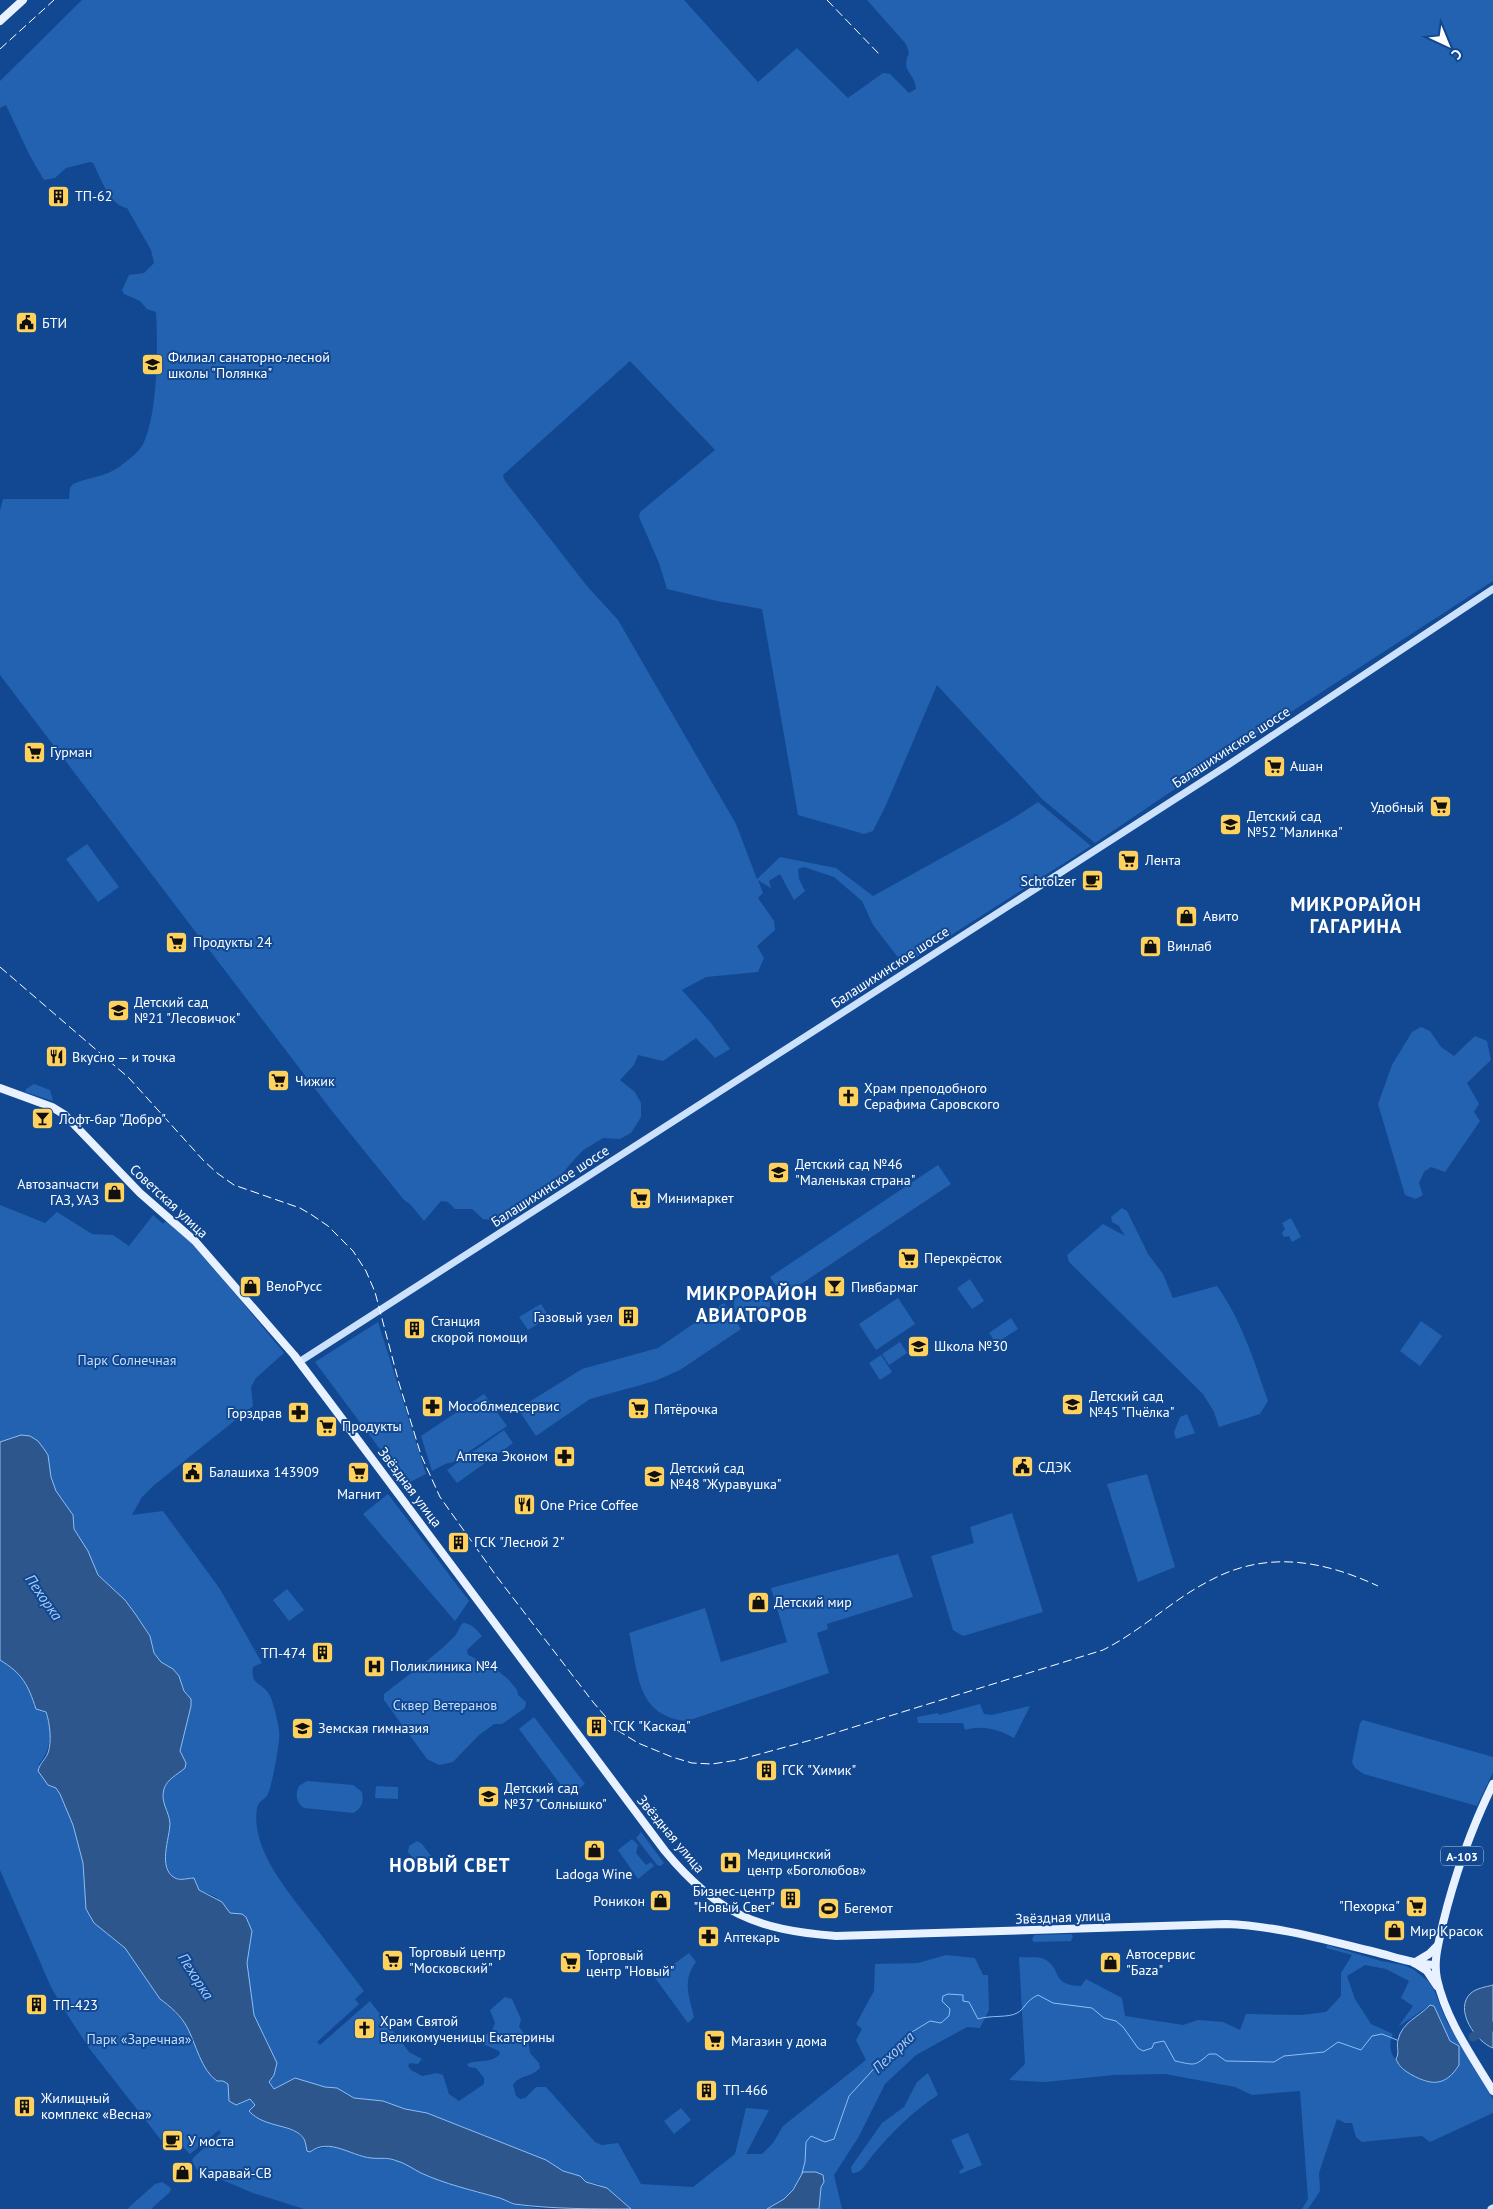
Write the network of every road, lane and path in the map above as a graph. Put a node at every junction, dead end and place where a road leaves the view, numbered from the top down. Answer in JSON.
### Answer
{"nodes":[{"id":1,"x":23,"y":0,"type":"edge"},
{"id":2,"x":0,"y":22,"type":"edge"},
{"id":3,"x":1493,"y":589,"type":"edge"},
{"id":4,"x":0,"y":1088,"type":"edge"},
{"id":5,"x":299,"y":1362,"type":"junction"},
{"id":6,"x":1493,"y":1784,"type":"edge"},
{"id":7,"x":1438,"y":1944,"type":"junction"},
{"id":8,"x":1414,"y":1963,"type":"junction"},
{"id":9,"x":1435,"y":1964,"type":"junction"},
{"id":10,"x":1441,"y":1994,"type":"junction"},
{"id":11,"x":1493,"y":2091,"type":"edge"}],
"edges":[{"from":1,"to":2,"type":"main road"},
{"from":3,"to":5,"type":"main road","name":"Балашихинское шоссе"},
{"from":4,"to":5,"type":"main road","name":"Советская улица"},
{"from":5,"to":8,"type":"main road","name":"Звёздная улица"},
{"from":6,"to":7,"type":"main road","number":"А-103"},
{"from":7,"to":8,"type":"main road"},
{"from":7,"to":9,"type":"main road","number":"А-103"},
{"from":8,"to":9,"type":"main road","name":"Звёздная улица"},
{"from":8,"to":10,"type":"main road"},
{"from":9,"to":10,"type":"main road","number":"А-103"},
{"from":10,"to":11,"type":"main road","number":"А-103"}]}
